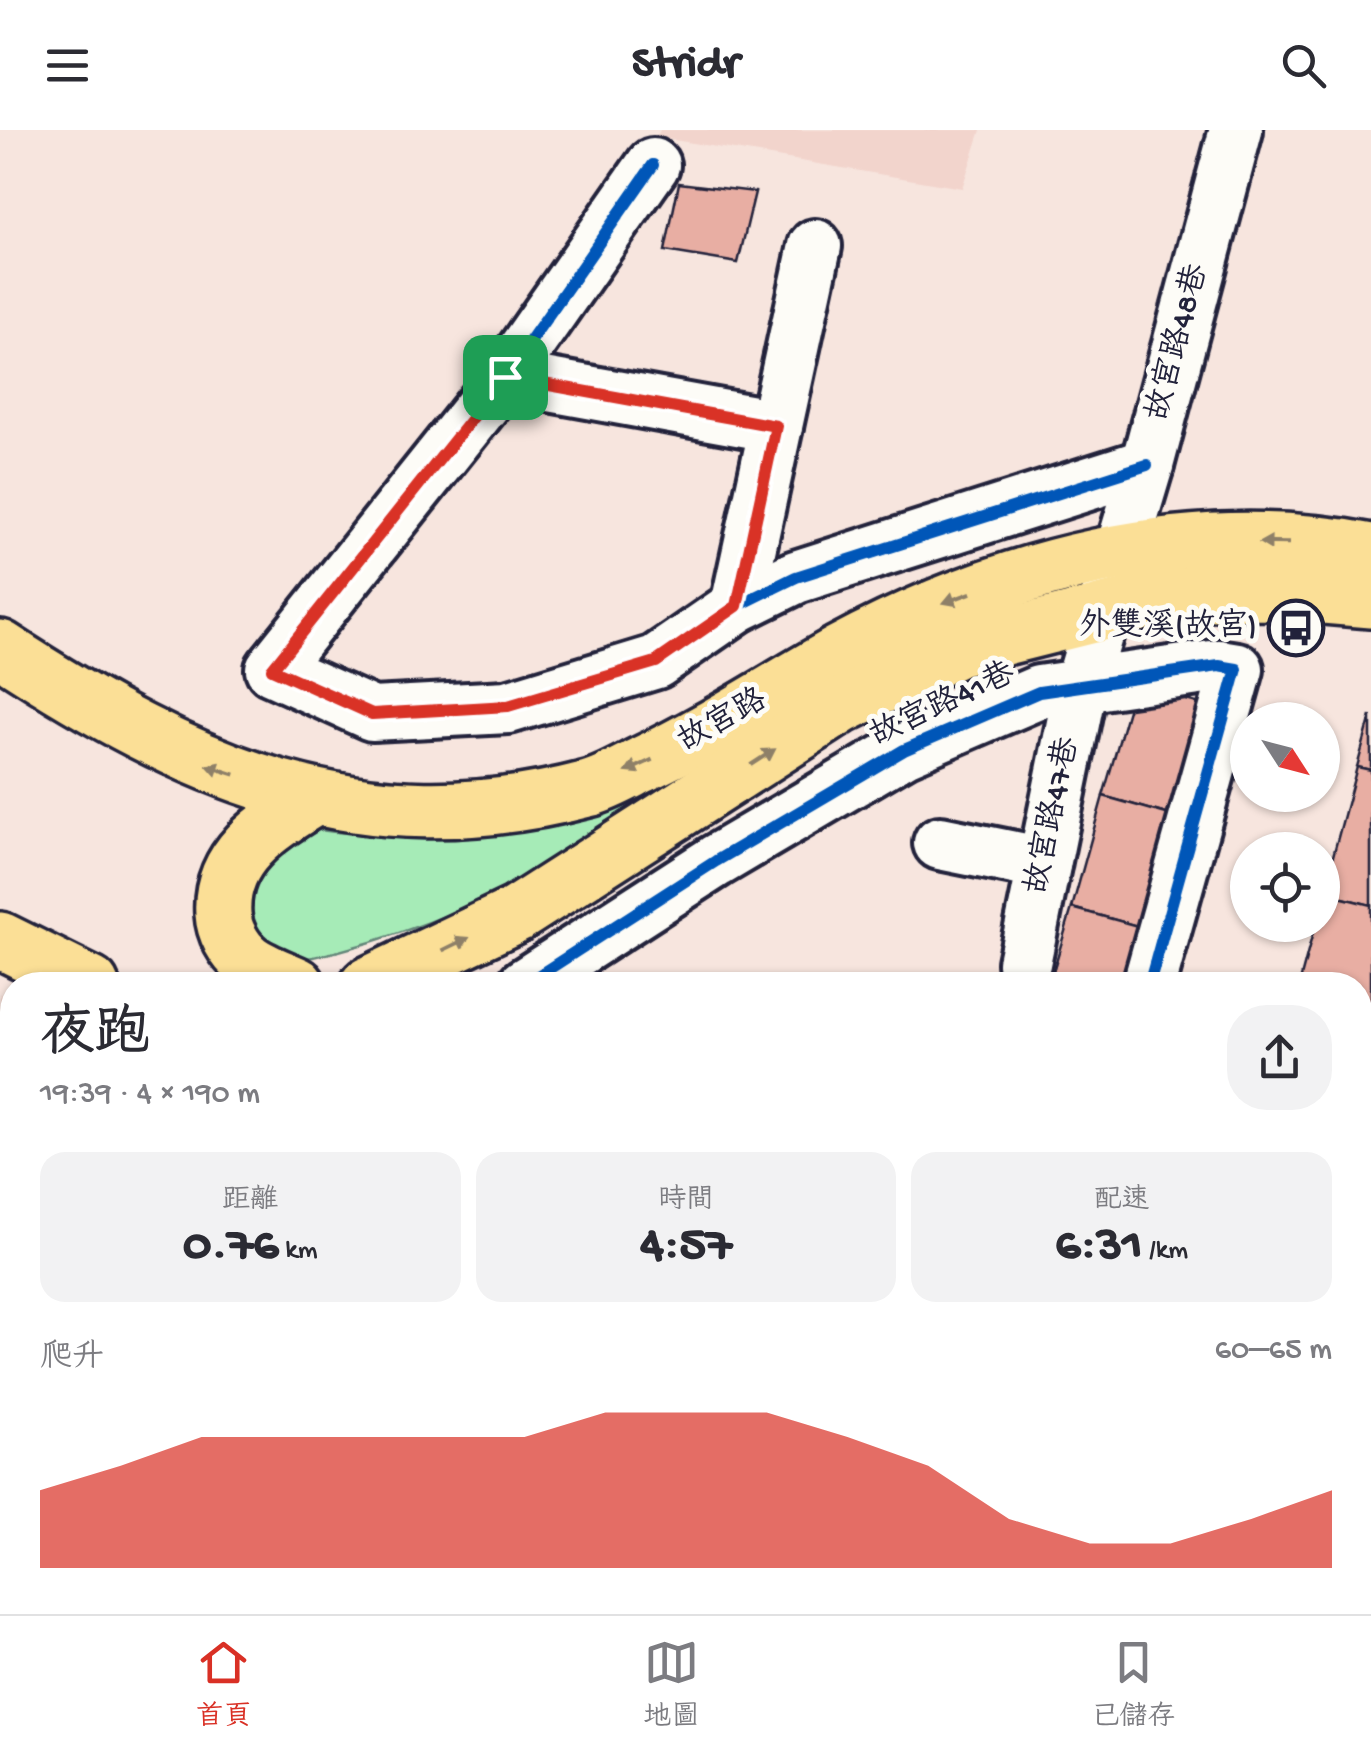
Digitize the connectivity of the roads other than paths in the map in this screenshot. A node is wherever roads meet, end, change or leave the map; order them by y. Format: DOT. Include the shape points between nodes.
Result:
graph roads {
  1 [pos="1236,130"];
  2 [pos="652,164"];
  3 [pos="815,246"];
  4 [pos="505,377"];
  5 [pos="776,426"];
  6 [pos="1147,464"];
  7 [pos="1371,552"];
  8 [pos="1121,554"];
  9 [pos="1371,600"];
  10 [pos="737,606"];
  11 [pos="1101,612"];
  12 [pos="0,648"];
  13 [pos="1080,688"];
  14 [pos="312,799"];
  15 [pos="940,843"];
  16 [pos="1044,864"];
  17 [pos="11,947"];
  18 [pos="1024,963"];
  19 [pos="64,972"];
  20 [pos="270,972"];
  21 [pos="400,972"];
  22 [pos="544,972"];
  23 [pos="1153,972"];
  1 -- 6 [label="street, 故宮路48巷"];
  2 -- 4 [label="street"];
  3 -- 5 [label="street"];
  4 -- 5 [label="street"];
  4 -- 10 [label="street" via="272,669 372,714 508,706 656,662"];
  5 -- 10 [label="street"];
  6 -- 8 [label="street, 故宮路48巷"];
  6 -- 10 [label="street" via="796,577"];
  7 -- 8 [label="main road, 故宮路, one-way" via="1286,542 1196,542"];
  8 -- 11 [label="street, 故宮路48巷"];
  8 -- 14 [label="main road, 故宮路, one-way" via="1062,563 947,601 840,653 692,742 592,788 488,809 390,811"];
  9 -- 11 [label="main road, 故宮路" via="1202,592"];
  11 -- 13 [label="street, 故宮路47巷"];
  21 -- 11 [label="main road, 故宮路, one-way" via="517,914 842,706 957,649"];
  14 -- 12 [label="main road, 故宮路, one-way" via="206,765 76,698"];
  13 -- 16 [label="street, 故宮路47巷"];
  13 -- 22 [label="street, 故宮路41巷" via="1039,692 904,750"];
  13 -- 23 [label="street, 故宮路41巷" via="1220,666 1237,669"];
  14 -- 20 [label="main road" via="240,853 221,887 224,930 247,961"];
  15 -- 16 [label="street"];
  16 -- 18 [label="street, 故宮路47巷"];
  17 -- 19 [label="main road"];
}
